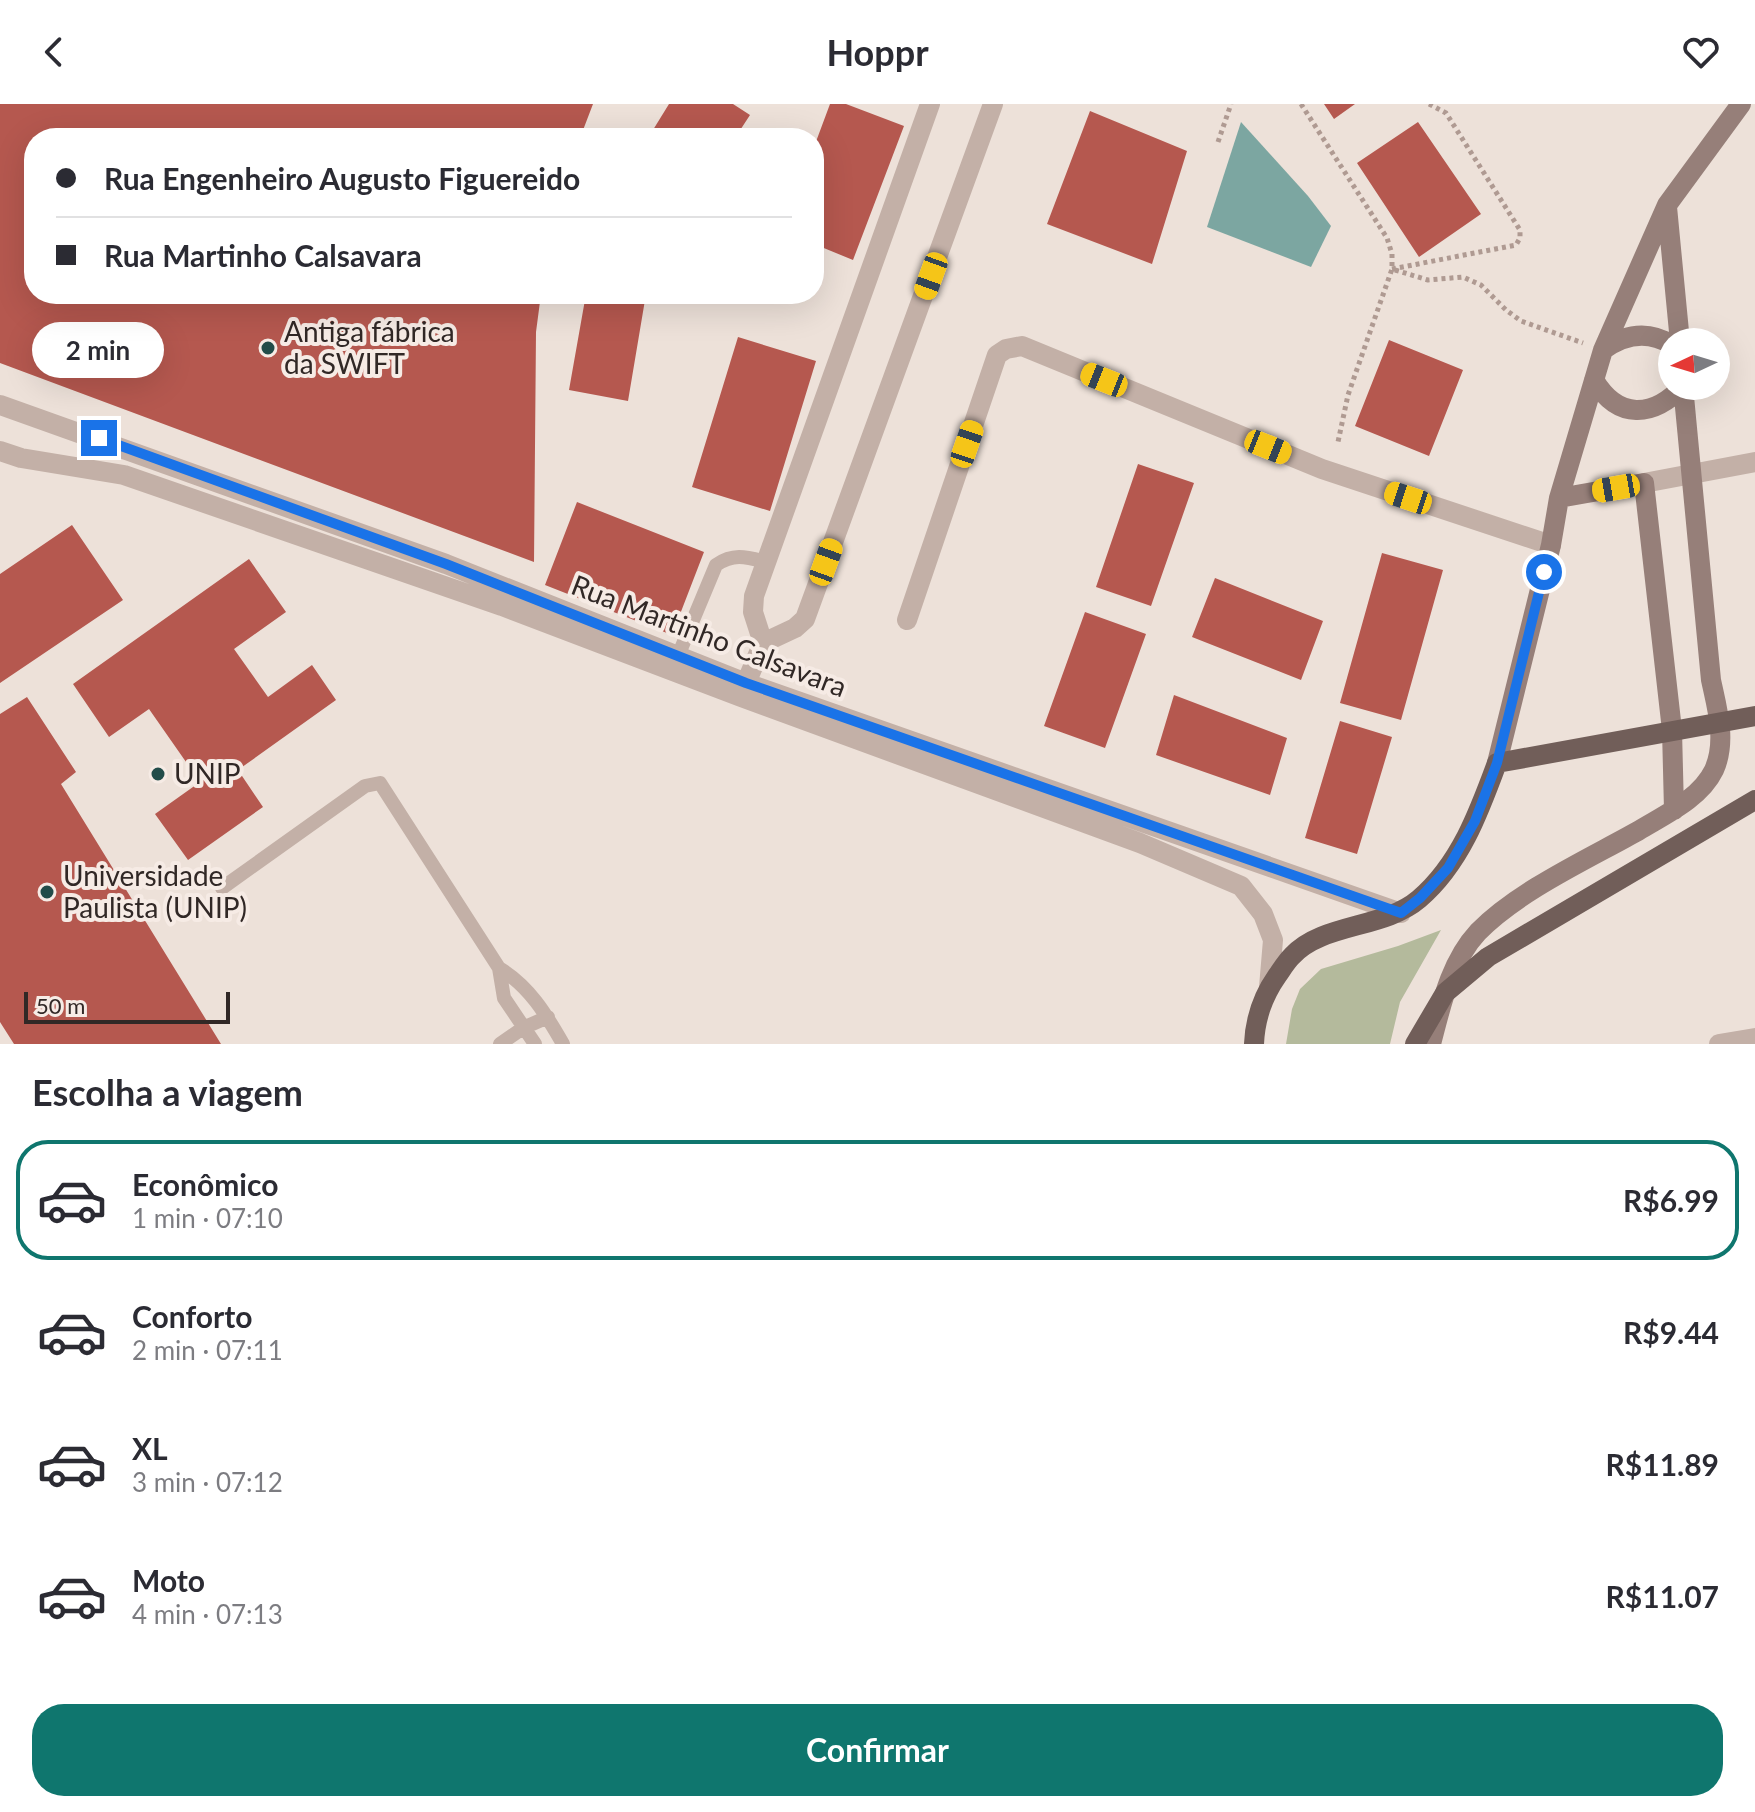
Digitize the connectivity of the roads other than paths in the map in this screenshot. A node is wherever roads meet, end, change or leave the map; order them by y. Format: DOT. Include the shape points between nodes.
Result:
graph roads {
  1 [pos="930,104"];
  2 [pos="993,104"];
  3 [pos="1741,104"];
  4 [pos="1667,205"];
  5 [pos="1679,328"];
  6 [pos="1658,340"];
  7 [pos="1603,350"];
  8 [pos="1594,380"];
  9 [pos="1667,400"];
  10 [pos="1684,400"];
  11 [pos="0,405"];
  12 [pos="0,451"];
  13 [pos="1755,462"];
  14 [pos="1691,473"];
  15 [pos="1644,483"];
  16 [pos="1559,498"];
  17 [pos="1551,545"];
  18 [pos="766,562"];
  19 [pos="907,620"];
  20 [pos="763,643"];
  21 [pos="678,656"];
  22 [pos="743,690"];
  23 [pos="1755,716"];
  24 [pos="1720,722"];
  25 [pos="1672,730"];
  26 [pos="1497,763"];
  27 [pos="1755,800"];
  28 [pos="1674,810"];
  29 [pos="222,888"];
  30 [pos="1401,913"];
  31 [pos="508,982"];
  32 [pos="1269,987"];
  33 [pos="1445,993"];
  34 [pos="548,1017"];
  35 [pos="523,1028"];
  36 [pos="1755,1038"];
  37 [pos="500,1044"];
  38 [pos="535,1044"];
  39 [pos="563,1044"];
  40 [pos="1254,1044"];
  41 [pos="1415,1044"];
  42 [pos="1431,1044"];
  43 [pos="1719,1044"];
  1 -- 18 [label="street"];
  2 -- 20 [label="street" via="805,619"];
  3 -- 4 [label="main road"];
  4 -- 5 [label="main road"];
  4 -- 7 [label="main road"];
  6 -- 7 [label="main road" via="1630,336"];
  7 -- 8 [label="main road"];
  8 -- 9 [label="main road" via="1615,404 1644,411"];
  8 -- 16 [label="main road"];
  10 -- 14 [label="main road"];
  11 -- 21 [label="street, Rua Martinho Calsavara" via="446,564"];
  12 -- 22 [label="street, Rua Martinho Calsavara" via="124,475"];
  13 -- 14 [label="street"];
  14 -- 15 [label="street"];
  14 -- 24 [label="main road" via="1711,680"];
  15 -- 16 [label="main road"];
  15 -- 25 [label="main road"];
  16 -- 17 [label="main road"];
  17 -- 19 [label="street" via="1322,469 1022,346 1012,347 997,355"];
  17 -- 26 [label="main road"];
  18 -- 20 [label="street" via="753,604"];
  18 -- 21 [label="lane" via="741,556 716,565"];
  20 -- 22 [label="street"];
  21 -- 22 [label="street, Rua Martinho Calsavara"];
  22 -- 30 [label="street, Rua Martinho Calsavara"];
  22 -- 32 [label="street, Rua Martinho Calsavara" via="1241,886 1263,914 1273,940"];
  23 -- 24 [label="main road"];
  24 -- 25 [label="main road"];
  24 -- 28 [label="main road" via="1713,771"];
  25 -- 26 [label="main road"];
  25 -- 28 [label="main road"];
  26 -- 30 [label="main road" via="1475,821 1448,868"];
  27 -- 33 [label="main road" via="1488,957"];
  28 -- 33 [label="main road" via="1498,914 1464,950"];
  29 -- 31 [label="lane" via="365,786 380,783"];
  30 -- 32 [label="main road" via="1322,938 1293,954"];
  31 -- 34 [label="lane"];
  31 -- 35 [label="lane" via="504,998"];
  32 -- 40 [label="main road" via="1255,1024"];
  33 -- 41 [label="main road"];
  33 -- 42 [label="main road"];
  34 -- 35 [label="lane"];
  34 -- 39 [label="lane"];
  35 -- 37 [label="lane"];
  35 -- 38 [label="lane"];
  36 -- 43 [label="street"];
}
